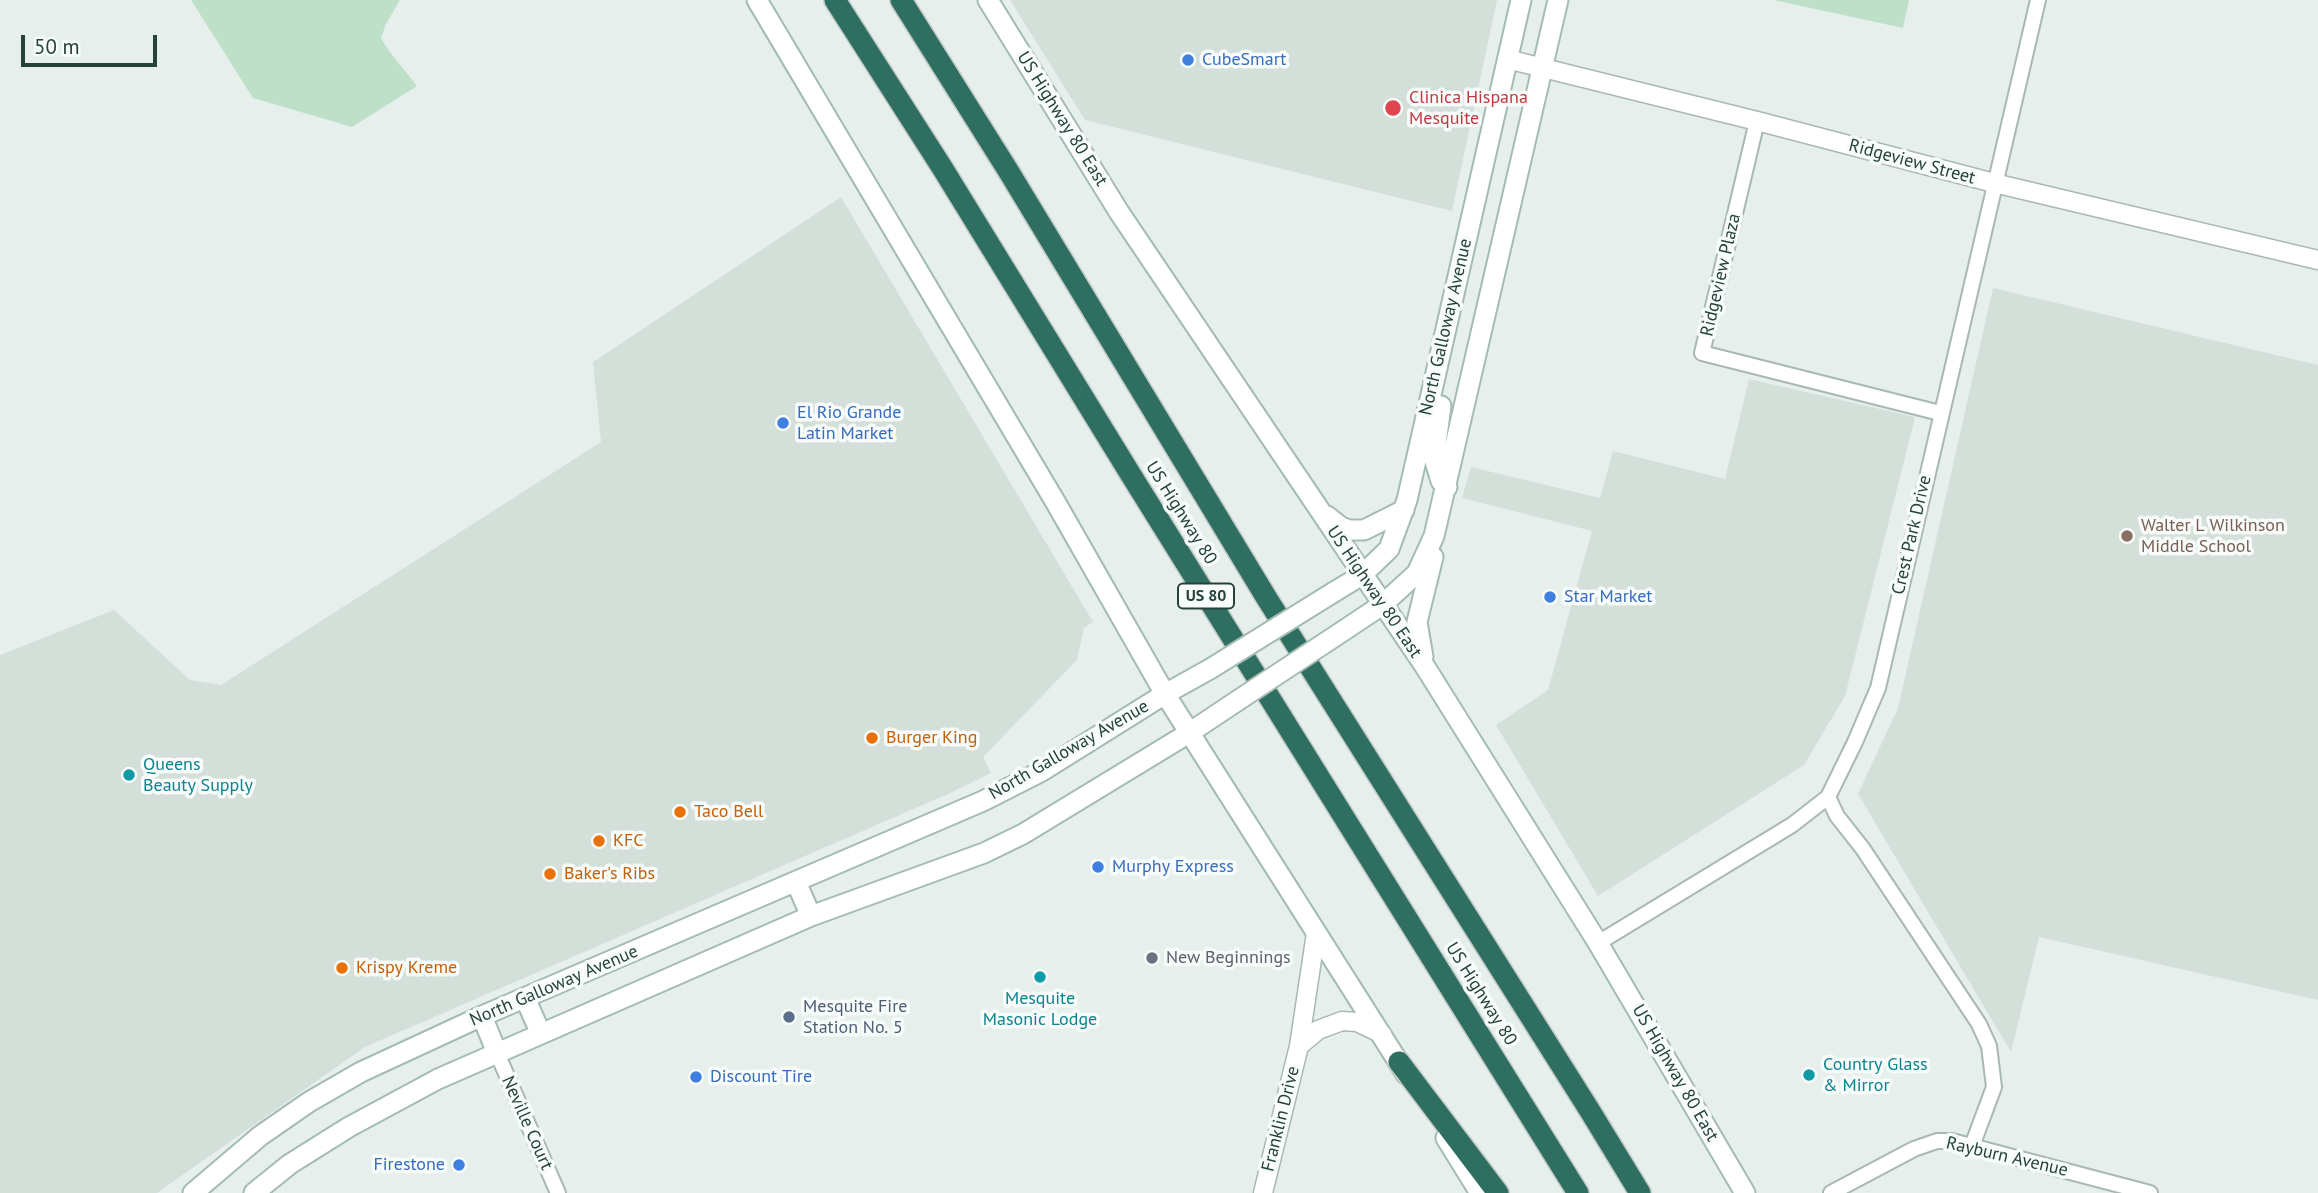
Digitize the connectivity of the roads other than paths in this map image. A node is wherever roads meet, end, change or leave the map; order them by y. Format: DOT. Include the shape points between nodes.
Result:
graph roads {
  1 [pos="757,0"];
  2 [pos="835,0"];
  3 [pos="901,0"];
  4 [pos="989,0"];
  5 [pos="1521,0"];
  6 [pos="1558,0"];
  7 [pos="2038,0"];
  8 [pos="1507,59"];
  9 [pos="1542,67"];
  10 [pos="1757,121"];
  11 [pos="1994,183"];
  12 [pos="2318,260"];
  13 [pos="1446,326"];
  14 [pos="1940,413"];
  15 [pos="1447,487"];
  16 [pos="1315,506"];
  17 [pos="1404,510"];
  18 [pos="1440,514"];
  19 [pos="1362,575"];
  20 [pos="1382,605"];
  21 [pos="1424,665"];
  22 [pos="1165,694"];
  23 [pos="1189,733"];
  24 [pos="1828,797"];
  25 [pos="796,882"];
  26 [pos="811,916"];
  27 [pos="1316,933"];
  28 [pos="1598,943"];
  29 [pos="525,998"];
  30 [pos="482,1016"];
  31 [pos="541,1034"];
  32 [pos="1382,1034"];
  33 [pos="1299,1046"];
  34 [pos="496,1053"];
  35 [pos="1399,1062"];
  36 [pos="1972,1146"];
  37 [pos="193,1193"];
  38 [pos="254,1193"];
  39 [pos="558,1193"];
  40 [pos="1263,1193"];
  41 [pos="1480,1193"];
  42 [pos="1498,1193"];
  43 [pos="1578,1193"];
  44 [pos="1640,1193"];
  45 [pos="1745,1193"];
  46 [pos="1831,1193"];
  47 [pos="2150,1193"];
  1 -- 22 [label="main road"];
  2 -- 43 [label="highway, US Highway 80 / US 80"];
  3 -- 44 [label="highway, US Highway 80 / US 80" via="1272,608"];
  4 -- 16 [label="main road, US Highway 80 East" via="1119,212"];
  5 -- 8 [label="main road, North Galloway Avenue"];
  6 -- 9 [label="main road, North Galloway Avenue"];
  7 -- 11 [label="street, Crest Park Drive"];
  8 -- 9 [label="street, Ridgeview Street"];
  8 -- 13 [label="main road, North Galloway Avenue"];
  9 -- 10 [label="street, Ridgeview Street"];
  9 -- 15 [label="main road, North Galloway Avenue"];
  10 -- 11 [label="street, Ridgeview Street"];
  10 -- 14 [label="street, Ridgeview Plaza" via="1702,353"];
  11 -- 12 [label="street, Ridgeview Street"];
  11 -- 14 [label="street, Crest Park Drive"];
  13 -- 15 [label="main road" via="1453,352 1434,458"];
  13 -- 17 [label="main road, North Galloway Avenue"];
  14 -- 24 [label="street, Crest Park Drive" via="1878,688"];
  15 -- 18 [label="main road, North Galloway Avenue"];
  16 -- 17 [label="main road" via="1349,530 1364,530"];
  16 -- 19 [label="main road, US Highway 80 East"];
  17 -- 19 [label="main road, North Galloway Avenue" via="1389,549"];
  18 -- 20 [label="main road, North Galloway Avenue" via="1418,573"];
  18 -- 21 [label="main road" via="1417,622"];
  19 -- 20 [label="main road, US Highway 80 East"];
  19 -- 22 [label="main road, North Galloway Avenue, bridge"];
  20 -- 21 [label="main road, US Highway 80 East"];
  20 -- 23 [label="main road, North Galloway Avenue, bridge"];
  21 -- 28 [label="main road, US Highway 80 East"];
  22 -- 23 [label="main road"];
  22 -- 25 [label="main road, North Galloway Avenue" via="1009,789"];
  23 -- 26 [label="main road, North Galloway Avenue" via="984,853"];
  23 -- 27 [label="main road"];
  24 -- 28 [label="street, Crest Park Drive" via="1792,825"];
  24 -- 36 [label="street" via="1979,1024 1989,1046 1994,1087"];
  25 -- 26 [label="main road"];
  25 -- 29 [label="main road, North Galloway Avenue"];
  26 -- 31 [label="main road, North Galloway Avenue"];
  27 -- 32 [label="main road"];
  27 -- 33 [label="street, Franklin Drive"];
  28 -- 45 [label="main road, US Highway 80 East"];
  29 -- 30 [label="main road, North Galloway Avenue"];
  29 -- 31 [label="main road"];
  30 -- 34 [label="main road"];
  30 -- 37 [label="main road, North Galloway Avenue" via="361,1072 309,1102"];
  31 -- 34 [label="main road, North Galloway Avenue"];
  32 -- 33 [label="street, Franklin Drive" via="1357,1022 1342,1021 1318,1030"];
  32 -- 35 [label="main road"];
  33 -- 40 [label="street, Franklin Drive"];
  34 -- 38 [label="main road, North Galloway Avenue" via="349,1127"];
  34 -- 39 [label="street, Neville Court"];
  35 -- 41 [label="main road"];
  35 -- 42 [label="highway"];
  36 -- 46 [label="street, Rayburn Avenue" via="1937,1141"];
  36 -- 47 [label="street, Rayburn Avenue"];
}
